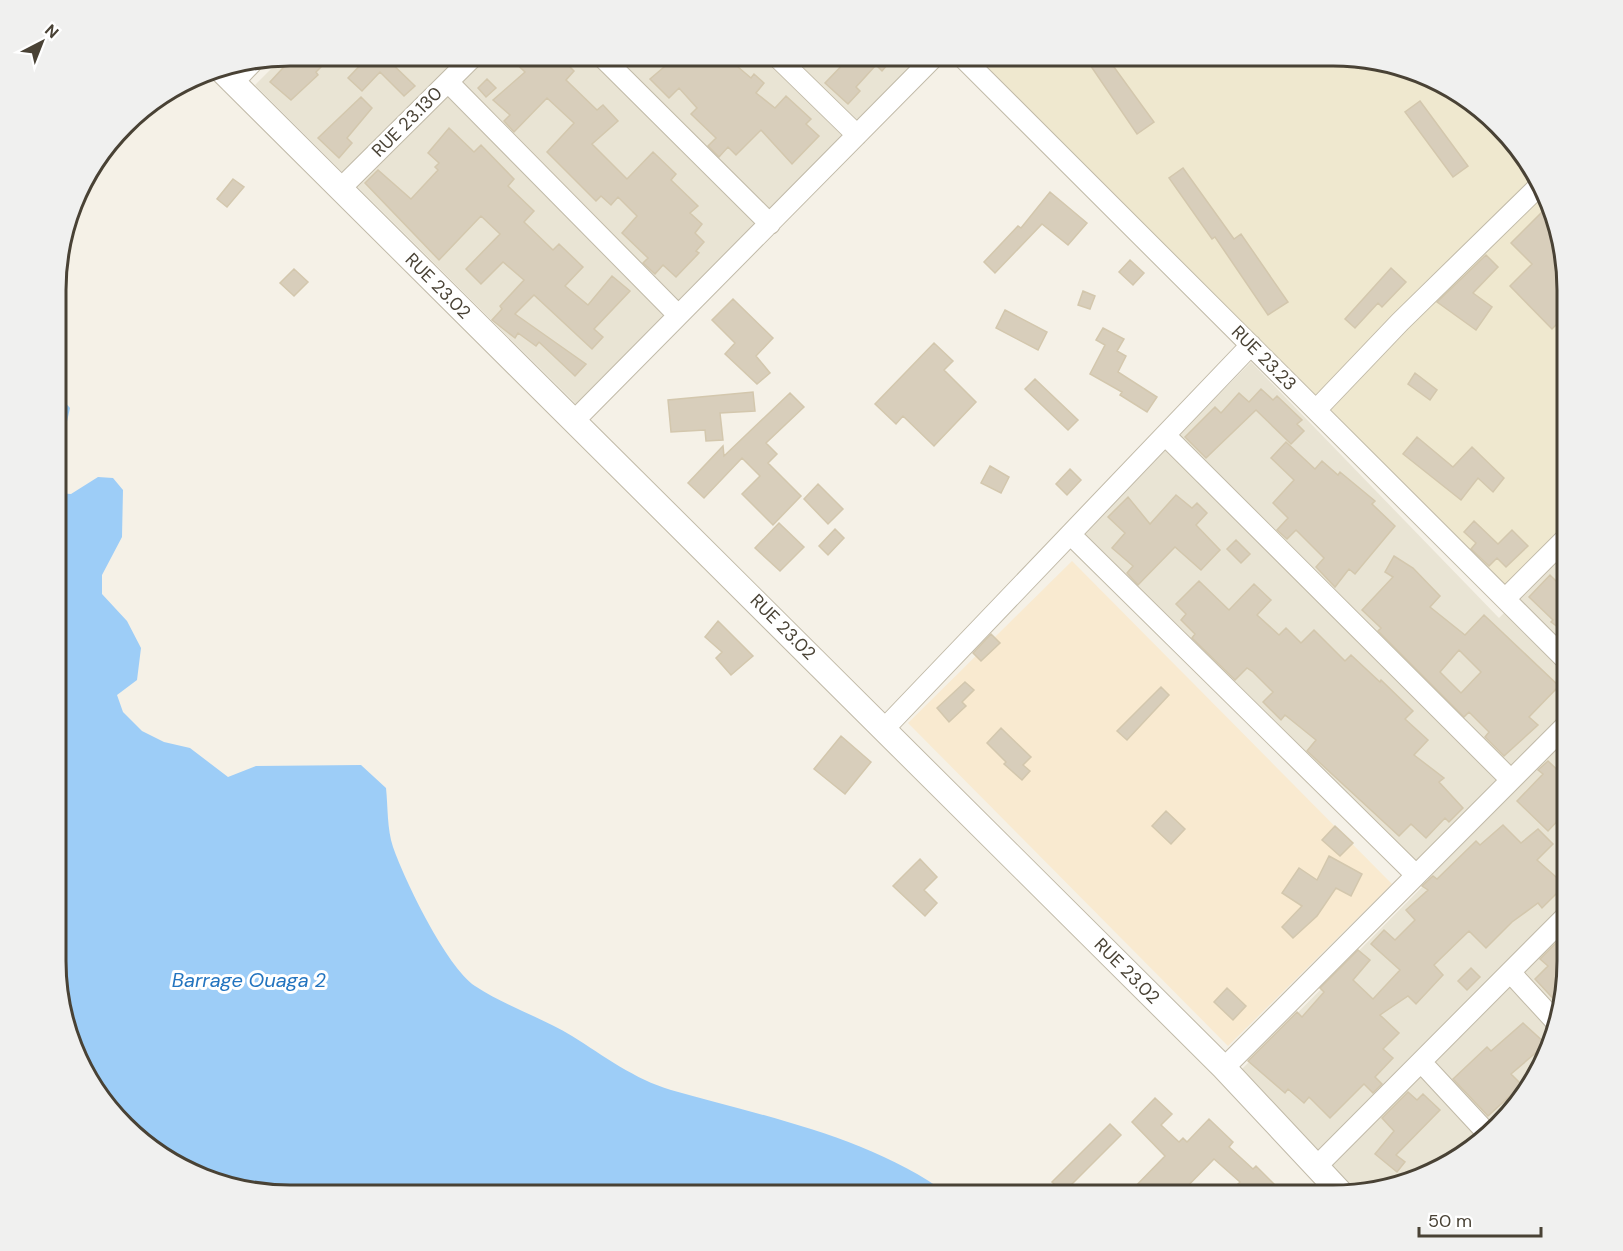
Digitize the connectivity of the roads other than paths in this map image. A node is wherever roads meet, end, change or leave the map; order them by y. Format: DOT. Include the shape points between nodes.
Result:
graph roads {
  1 [pos="464,66"];
  2 [pos="611,66"];
  3 [pos="786,66"];
  4 [pos="925,66"];
  5 [pos="971,66"];
  6 [pos="227,76"];
  7 [pos="448,82"];
  8 [pos="857,135"];
  9 [pos="340,189"];
  10 [pos="1534,192"];
  11 [pos="770,224"];
  12 [pos="677,314"];
  13 [pos="1251,345"];
  14 [pos="1316,410"];
  15 [pos="574,421"];
  16 [pos="1165,435"];
  17 [pos="1071,535"];
  18 [pos="1557,547"];
  19 [pos="1505,599"];
  20 [pos="1557,651"];
  21 [pos="885,728"];
  22 [pos="1557,734"];
  23 [pos="1511,780"];
  24 [pos="1416,875"];
  25 [pos="1557,925"];
  26 [pos="1510,972"];
  27 [pos="1550,1015"];
  28 [pos="1422,1063"];
  29 [pos="1224,1068"];
  30 [pos="1482,1128"];
  31 [pos="1317,1166"];
  32 [pos="1334,1185"];
  1 -- 7 [label="street, RUE 23.130"];
  2 -- 11 [label="street"];
  3 -- 8 [label="street"];
  4 -- 8 [label="street"];
  5 -- 13 [label="street, RUE 23.23"];
  6 -- 9 [label="street, RUE 23.02"];
  7 -- 9 [label="street, RUE 23.130"];
  7 -- 12 [label="street"];
  8 -- 11 [label="street"];
  9 -- 15 [label="street, RUE 23.02"];
  10 -- 14 [label="street"];
  11 -- 12 [label="street"];
  12 -- 15 [label="street"];
  13 -- 14 [label="street, RUE 23.23"];
  13 -- 16 [label="street"];
  14 -- 19 [label="street, RUE 23.23"];
  15 -- 21 [label="street, RUE 23.02"];
  16 -- 17 [label="street"];
  16 -- 23 [label="street"];
  17 -- 21 [label="street"];
  17 -- 24 [label="street"];
  18 -- 19 [label="street"];
  19 -- 20 [label="street, RUE 23.23"];
  21 -- 29 [label="street, RUE 23.02"];
  22 -- 23 [label="street"];
  23 -- 24 [label="street"];
  24 -- 29 [label="street"];
  25 -- 26 [label="street"];
  26 -- 27 [label="street"];
  26 -- 28 [label="street"];
  28 -- 30 [label="street"];
  28 -- 31 [label="street"];
  29 -- 31 [label="street, RUE 23.02"];
  31 -- 32 [label="street, RUE 23.02"];
}
